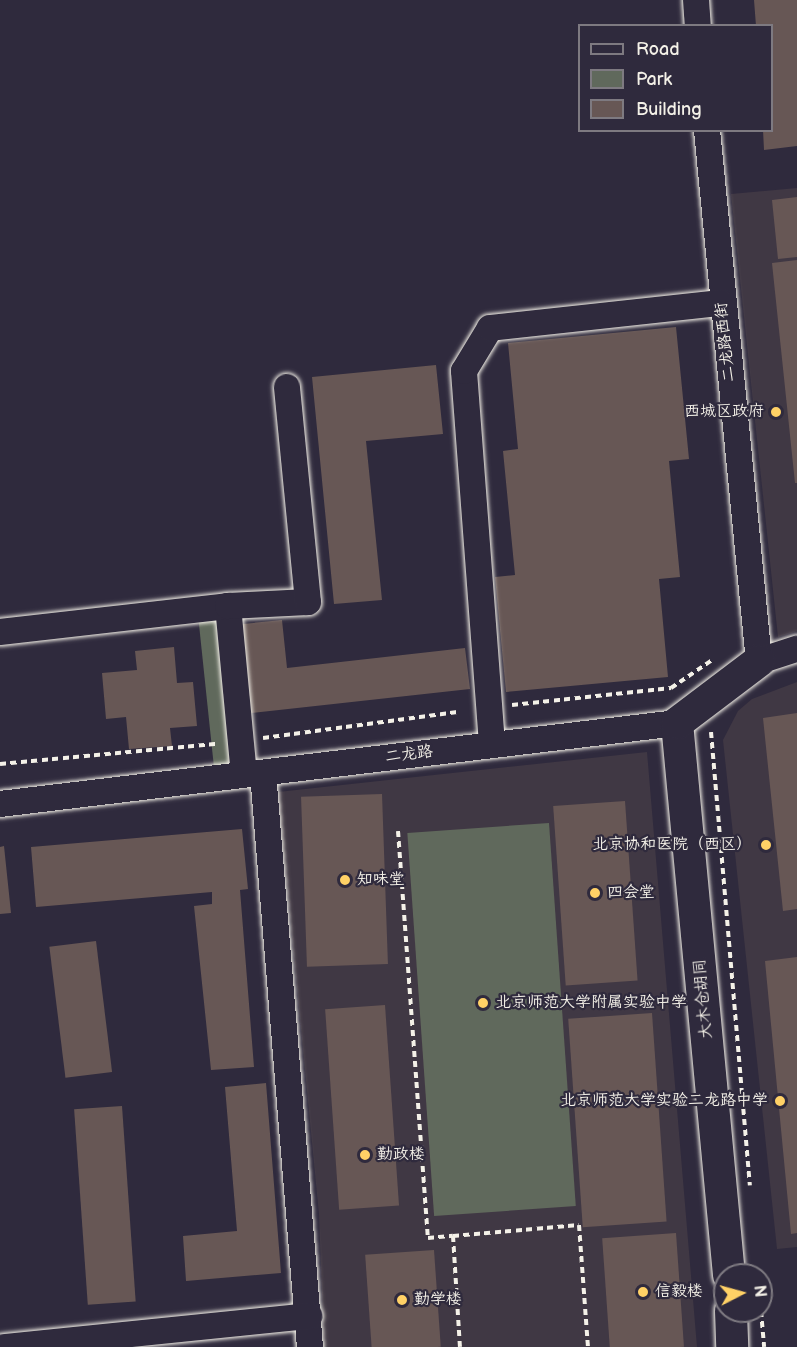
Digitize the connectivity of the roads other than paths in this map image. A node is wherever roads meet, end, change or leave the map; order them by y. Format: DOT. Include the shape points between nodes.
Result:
graph roads {
  1 [pos="696,0"];
  2 [pos="698,24"];
  3 [pos="707,132"];
  4 [pos="722,303"];
  5 [pos="287,387"];
  6 [pos="228,606"];
  7 [pos="0,632"];
  8 [pos="797,649"];
  9 [pos="759,661"];
  10 [pos="677,723"];
  11 [pos="492,744"];
  12 [pos="254,773"];
  13 [pos="0,804"];
  14 [pos="728,1263"];
  15 [pos="309,1316"];
  16 [pos="731,1323"];
  17 [pos="4,1347"];
  18 [pos="310,1347"];
  19 [pos="732,1347"];
  1 -- 2 [label="street"];
  3 -- 4 [label="street, 二龙路西街"];
  4 -- 9 [label="street, 二龙路西街"];
  4 -- 11 [label="street" via="490,328 464,371"];
  5 -- 6 [label="street" via="308,602"];
  6 -- 7 [label="street"];
  6 -- 12 [label="street" via="241,741"];
  8 -- 9 [label="street"];
  9 -- 10 [label="street"];
  10 -- 11 [label="street, 二龙路"];
  10 -- 14 [label="street, 大木仓胡同"];
  11 -- 12 [label="street, 二龙路"];
  12 -- 13 [label="street, 二龙路"];
  12 -- 15 [label="street"];
  15 -- 17 [label="street"];
  15 -- 18 [label="street"];
  16 -- 19 [label="street"];
}
